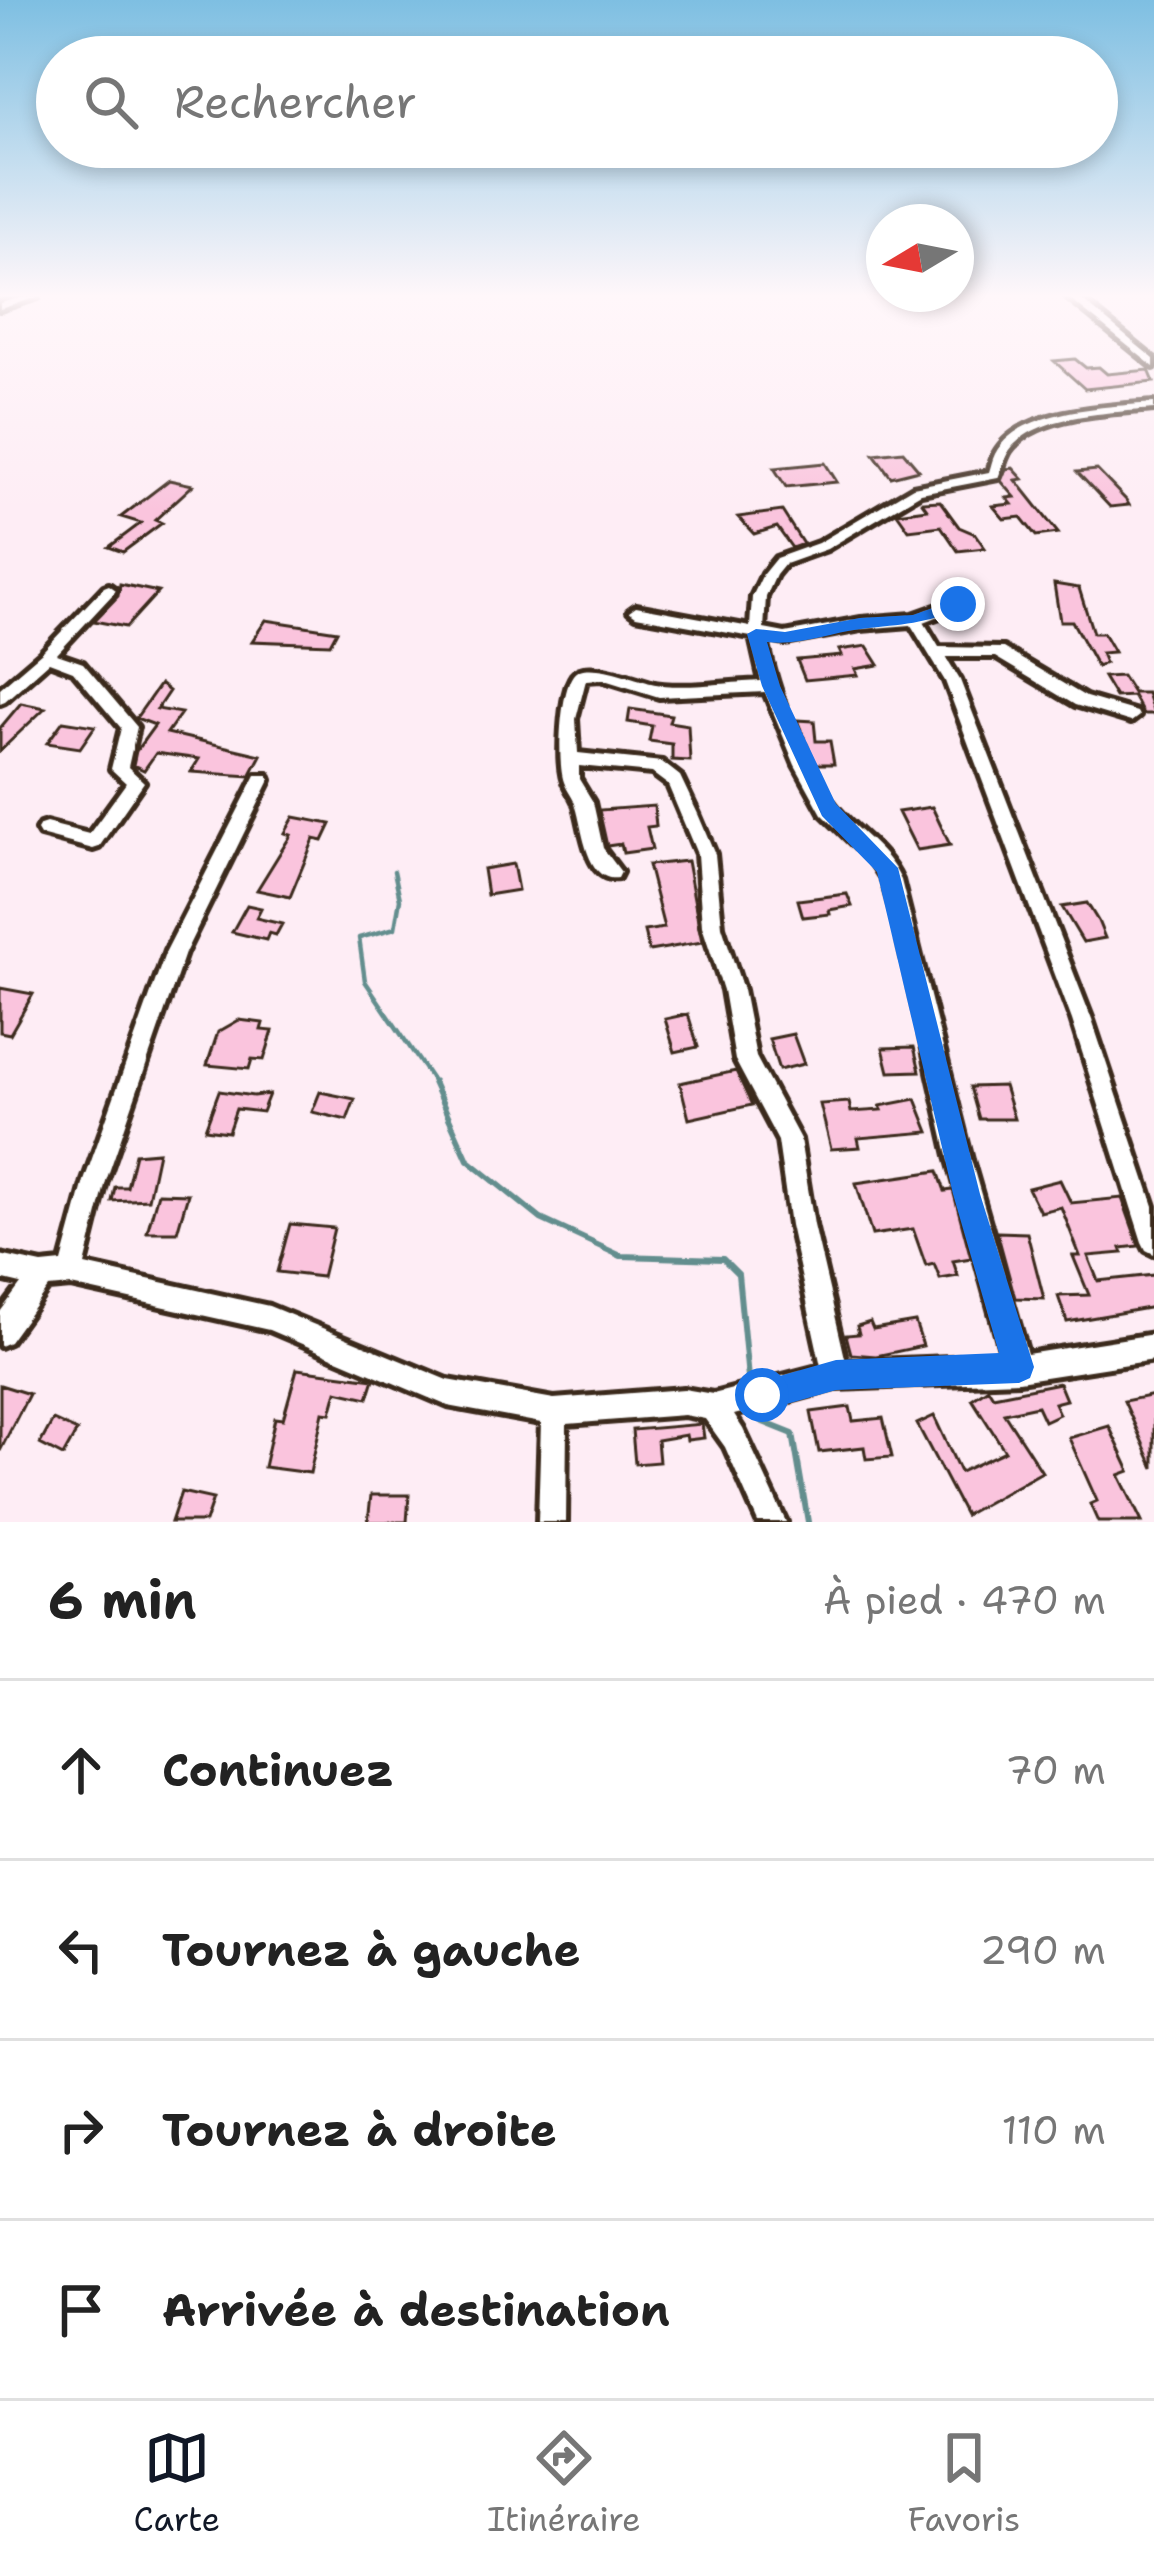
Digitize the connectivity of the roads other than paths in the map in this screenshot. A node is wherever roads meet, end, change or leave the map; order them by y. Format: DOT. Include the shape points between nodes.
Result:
graph roads {
  1 [pos="1154,406"];
  2 [pos="109,590"];
  3 [pos="958,604"];
  4 [pos="636,611"];
  5 [pos="915,620"];
  6 [pos="756,634"];
  7 [pos="934,652"];
  8 [pos="47,656"];
  9 [pos="771,686"];
  10 [pos="0,697"];
  11 [pos="1132,716"];
  12 [pos="569,759"];
  13 [pos="262,780"];
  14 [pos="46,830"];
  15 [pos="612,872"];
  16 [pos="1154,1242"];
  17 [pos="0,1267"];
  18 [pos="71,1274"];
  19 [pos="42,1276"];
  20 [pos="0,1333"];
  21 [pos="1154,1347"];
  22 [pos="1019,1367"];
  23 [pos="836,1375"];
  24 [pos="713,1407"];
  25 [pos="554,1412"];
  26 [pos="552,1522"];
  27 [pos="772,1522"];
  1 -- 6 [label="street" via="1058,417 1003,448 994,475 917,490 816,549 792,551 757,599"];
  2 -- 8 [label="street"];
  3 -- 5 [label="street"];
  4 -- 6 [label="street"];
  5 -- 6 [label="street" via="785,638"];
  5 -- 7 [label="street"];
  6 -- 9 [label="street"];
  7 -- 11 [label="street" via="998,652 1081,701"];
  7 -- 16 [label="street" via="952,680 1082,1020"];
  8 -- 10 [label="street"];
  8 -- 14 [label="street" via="78,667 129,727 119,769 136,782 93,842"];
  9 -- 12 [label="street" via="659,691 580,675 568,719"];
  9 -- 22 [label="street" via="829,810 887,868 966,1194"];
  12 -- 15 [label="street" via="596,851"];
  12 -- 23 [label="street" via="656,767 674,781 689,814 706,854 712,926 746,1060 789,1139"];
  13 -- 18 [label="street" via="176,951"];
  17 -- 19 [label="street"];
  18 -- 19 [label="street"];
  18 -- 25 [label="street" via="269,1318 448,1393"];
  19 -- 20 [label="street"];
  21 -- 22 [label="street"];
  22 -- 23 [label="street"];
  23 -- 24 [label="street"];
  24 -- 25 [label="street"];
  24 -- 27 [label="street"];
  25 -- 26 [label="street"];
}
